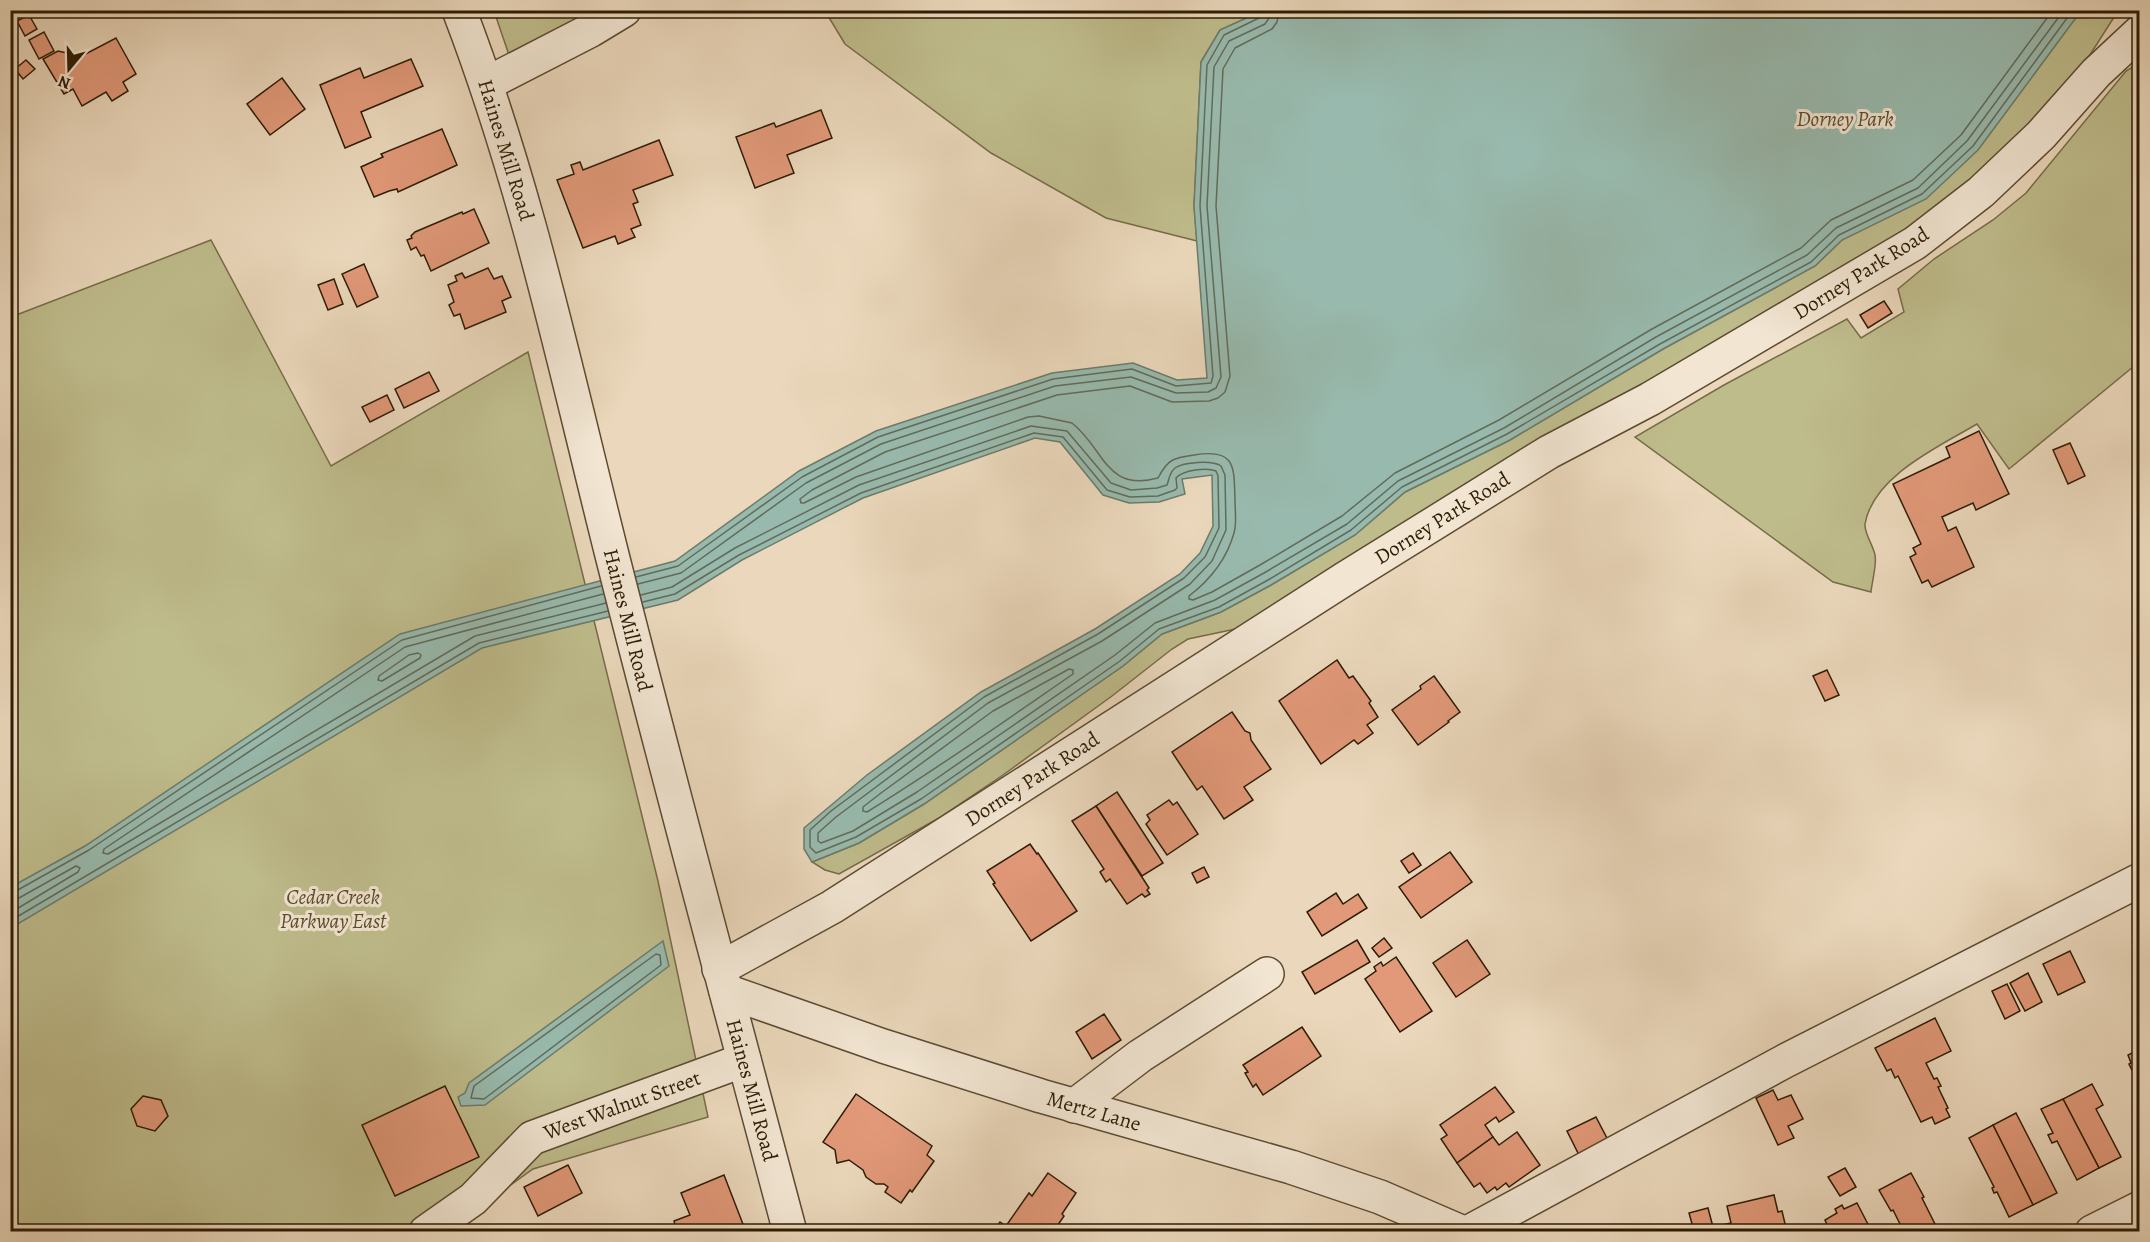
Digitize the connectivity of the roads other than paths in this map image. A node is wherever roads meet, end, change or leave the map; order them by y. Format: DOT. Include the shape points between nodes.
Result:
graph roads {
  1 [pos="459,10"];
  2 [pos="624,10"];
  3 [pos="2139,34"];
  4 [pos="486,84"];
  5 [pos="2139,880"];
  6 [pos="1267,974"];
  7 [pos="723,980"];
  8 [pos="744,1060"];
  9 [pos="1074,1106"];
  10 [pos="2139,1208"];
  11 [pos="426,1232"];
  12 [pos="790,1232"];
  13 [pos="1461,1232"];
  14 [pos="1469,1232"];
  15 [pos="2092,1232"];
  1 -- 4 [label="street, Haines Mill Road"];
  2 -- 4 [label="street"];
  3 -- 7 [label="street, Dorney Park Road" via="1981,192 1915,243 1650,399 1549,452 1346,578"];
  4 -- 7 [label="street, Haines Mill Road" via="524,206 572,387 677,814"];
  5 -- 14 [label="street" via="1785,1061"];
  6 -- 9 [label="street" via="1140,1056"];
  7 -- 8 [label="street, Haines Mill Road"];
  7 -- 9 [label="street, Mertz Lane" via="883,1046"];
  8 -- 11 [label="street, West Walnut Street" via="532,1138 473,1199"];
  8 -- 12 [label="street, Haines Mill Road"];
  9 -- 13 [label="street, Mertz Lane" via="1291,1167 1380,1197"];
  10 -- 15 [label="street"];
}
